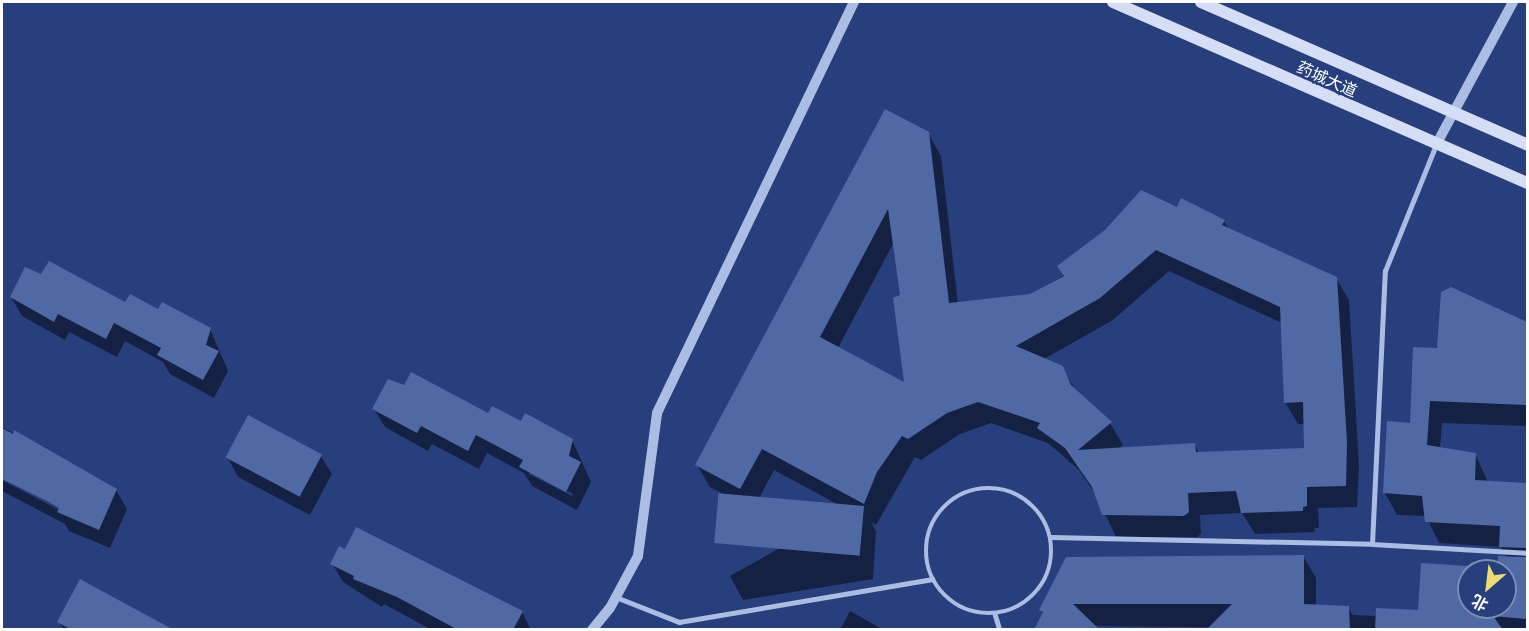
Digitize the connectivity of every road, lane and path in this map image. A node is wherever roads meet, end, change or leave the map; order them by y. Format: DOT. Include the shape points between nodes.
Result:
graph roads {
  1 [pos="854,2"];
  2 [pos="1113,2"];
  3 [pos="1201,2"];
  4 [pos="1513,2"];
  5 [pos="1453,112"];
  6 [pos="1436,145"];
  7 [pos="1527,145"];
  8 [pos="1527,183"];
  9 [pos="1050,537"];
  10 [pos="1372,544"];
  11 [pos="1527,553"];
  12 [pos="932,579"];
  13 [pos="616,596"];
  14 [pos="995,614"];
  15 [pos="592,630"];
  16 [pos="999,630"];
  1 -- 13 [label="street" via="657,412 638,556"];
  2 -- 6 [label="main road, 药城大道"];
  3 -- 5 [label="main road, 药城大道"];
  4 -- 5 [label="street"];
  5 -- 6 [label="street"];
  5 -- 7 [label="main road, 药城大道"];
  6 -- 8 [label="main road, 药城大道"];
  6 -- 10 [label="lane" via="1385,271"];
  9 -- 10 [label="lane"];
  9 -- 12 [label="lane" via="1037,510 1012,492 997,488 967,491 942,508 930,527 926,550"];
  9 -- 14 [label="lane" via="1050,567 1035,593 1010,610"];
  10 -- 11 [label="lane"];
  12 -- 13 [label="lane" via="679,622"];
  12 -- 14 [label="lane" via="952,602"];
  13 -- 15 [label="street"];
  14 -- 16 [label="lane"];
}
